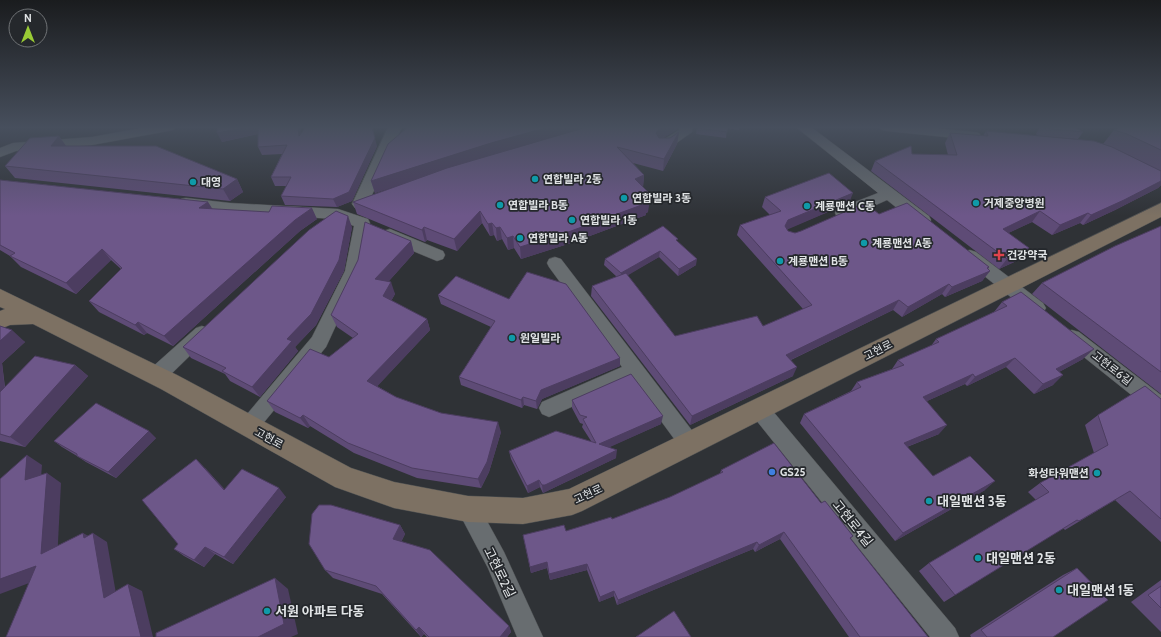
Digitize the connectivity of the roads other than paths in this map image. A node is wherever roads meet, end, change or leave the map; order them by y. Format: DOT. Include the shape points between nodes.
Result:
graph roads {
  1 [pos="381,157"];
  2 [pos="841,157"];
  3 [pos="888,194"];
  4 [pos="378,198"];
  5 [pos="175,202"];
  6 [pos="360,204"];
  7 [pos="1161,209"];
  8 [pos="338,214"];
  9 [pos="826,221"];
  10 [pos="362,223"];
  11 [pos="320,227"];
  12 [pos="932,227"];
  13 [pos="957,246"];
  14 [pos="437,255"];
  15 [pos="555,263"];
  16 [pos="1007,285"];
  17 [pos="0,297"];
  18 [pos="34,315"];
  19 [pos="0,320"];
  20 [pos="214,322"];
  21 [pos="635,370"];
  22 [pos="156,376"];
  23 [pos="1161,407"];
  24 [pos="550,408"];
  25 [pos="759,409"];
  26 [pos="248,426"];
  27 [pos="690,444"];
  28 [pos="468,509"];
  29 [pos="530,637"];
  30 [pos="946,637"];
  1 -- 6 [label="street"];
  2 -- 3 [label="street"];
  3 -- 9 [label="street"];
  3 -- 12 [label="street"];
  4 -- 6 [label="street"];
  5 -- 8 [label="street"];
  6 -- 8 [label="street"];
  7 -- 16 [label="street, 고현로"];
  8 -- 10 [label="street"];
  8 -- 11 [label="street"];
  10 -- 14 [label="street"];
  10 -- 26 [label="street" via="353,271 320,342"];
  13 -- 16 [label="street, 고현로6길"];
  15 -- 21 [label="street"];
  16 -- 23 [label="street, 고현로6길"];
  16 -- 25 [label="street, 고현로"];
  17 -- 18 [label="street, 고현로"];
  18 -- 19 [label="street"];
  18 -- 22 [label="street, 고현로"];
  20 -- 22 [label="street"];
  21 -- 24 [label="street"];
  21 -- 27 [label="street"];
  22 -- 26 [label="street, 고현로"];
  25 -- 27 [label="street, 고현로"];
  25 -- 30 [label="street, 고현로4길"];
  26 -- 28 [label="street, 고현로" via="344,478 394,495"];
  27 -- 28 [label="street, 고현로" via="572,502 523,511"];
  28 -- 29 [label="street, 고현로2길" via="496,560"];
}
